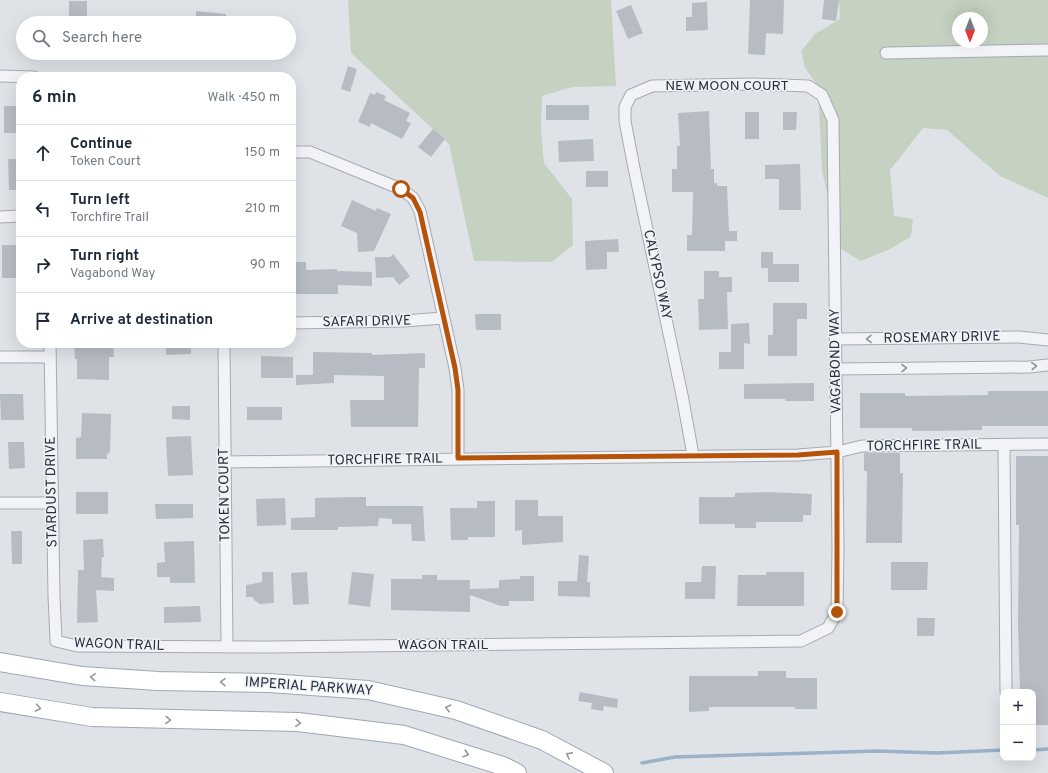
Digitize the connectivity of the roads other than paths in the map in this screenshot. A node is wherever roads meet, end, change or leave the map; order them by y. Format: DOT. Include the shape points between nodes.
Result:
graph roads {
  1 [pos="1048,50"];
  2 [pos="886,53"];
  3 [pos="0,76"];
  4 [pos="16,76"];
  5 [pos="631,95"];
  6 [pos="822,95"];
  7 [pos="296,152"];
  8 [pos="0,216"];
  9 [pos="16,216"];
  10 [pos="444,318"];
  11 [pos="296,323"];
  12 [pos="836,339"];
  13 [pos="1048,340"];
  14 [pos="50,348"];
  15 [pos="224,348"];
  16 [pos="0,357"];
  17 [pos="50,357"];
  18 [pos="1048,365"];
  19 [pos="837,369"];
  20 [pos="1048,444"];
  21 [pos="1004,445"];
  22 [pos="837,452"];
  23 [pos="693,455"];
  24 [pos="458,458"];
  25 [pos="225,462"];
  26 [pos="0,503"];
  27 [pos="52,503"];
  28 [pos="828,628"];
  29 [pos="56,642"];
  30 [pos="227,647"];
  31 [pos="0,662"];
  32 [pos="1006,689"];
  33 [pos="0,702"];
  34 [pos="517,773"];
  35 [pos="604,773"];
  1 -- 2 [label="street"];
  3 -- 4 [label="street"];
  5 -- 6 [label="street, NEW MOON COURT" via="652,86 753,84 808,86"];
  5 -- 23 [label="street, CALYPSO WAY" via="625,107 625,121"];
  6 -- 12 [label="street, VAGABOND WAY" via="833,120"];
  7 -- 10 [label="street" via="315,154 401,189 413,198 420,212"];
  8 -- 9 [label="street"];
  10 -- 11 [label="street, SAFARI DRIVE" via="404,322"];
  10 -- 24 [label="street" via="458,390"];
  13 -- 12 [label="street, ROSEMARY DRIVE, one-way" via="1019,337"];
  12 -- 19 [label="street, VAGABOND WAY"];
  14 -- 17 [label="street, STARDUST DRIVE"];
  15 -- 25 [label="street, TOKEN COURT"];
  16 -- 17 [label="street"];
  17 -- 27 [label="street, STARDUST DRIVE"];
  19 -- 18 [label="street, ROSEMARY DRIVE, one-way"];
  19 -- 22 [label="street, VAGABOND WAY"];
  20 -- 21 [label="street, TORCHFIRE TRAIL"];
  21 -- 22 [label="street, TORCHFIRE TRAIL" via="862,446"];
  21 -- 32 [label="street"];
  22 -- 23 [label="street, TORCHFIRE TRAIL" via="798,455"];
  22 -- 28 [label="street, VAGABOND WAY" via="837,612"];
  23 -- 24 [label="street, TORCHFIRE TRAIL"];
  24 -- 25 [label="street, TORCHFIRE TRAIL"];
  25 -- 30 [label="street, TOKEN COURT"];
  26 -- 27 [label="street"];
  27 -- 29 [label="street, STARDUST DRIVE"];
  28 -- 30 [label="street, WAGON TRAIL" via="800,641 779,642"];
  29 -- 30 [label="street, WAGON TRAIL" via="78,646"];
  35 -- 31 [label="main road, IMPERIAL PARKWAY, one-way" via="542,740 464,712 368,690 269,683 158,681 82,676"];
  33 -- 34 [label="main road, one-way" via="92,717 298,722 404,735 503,766"];
}
